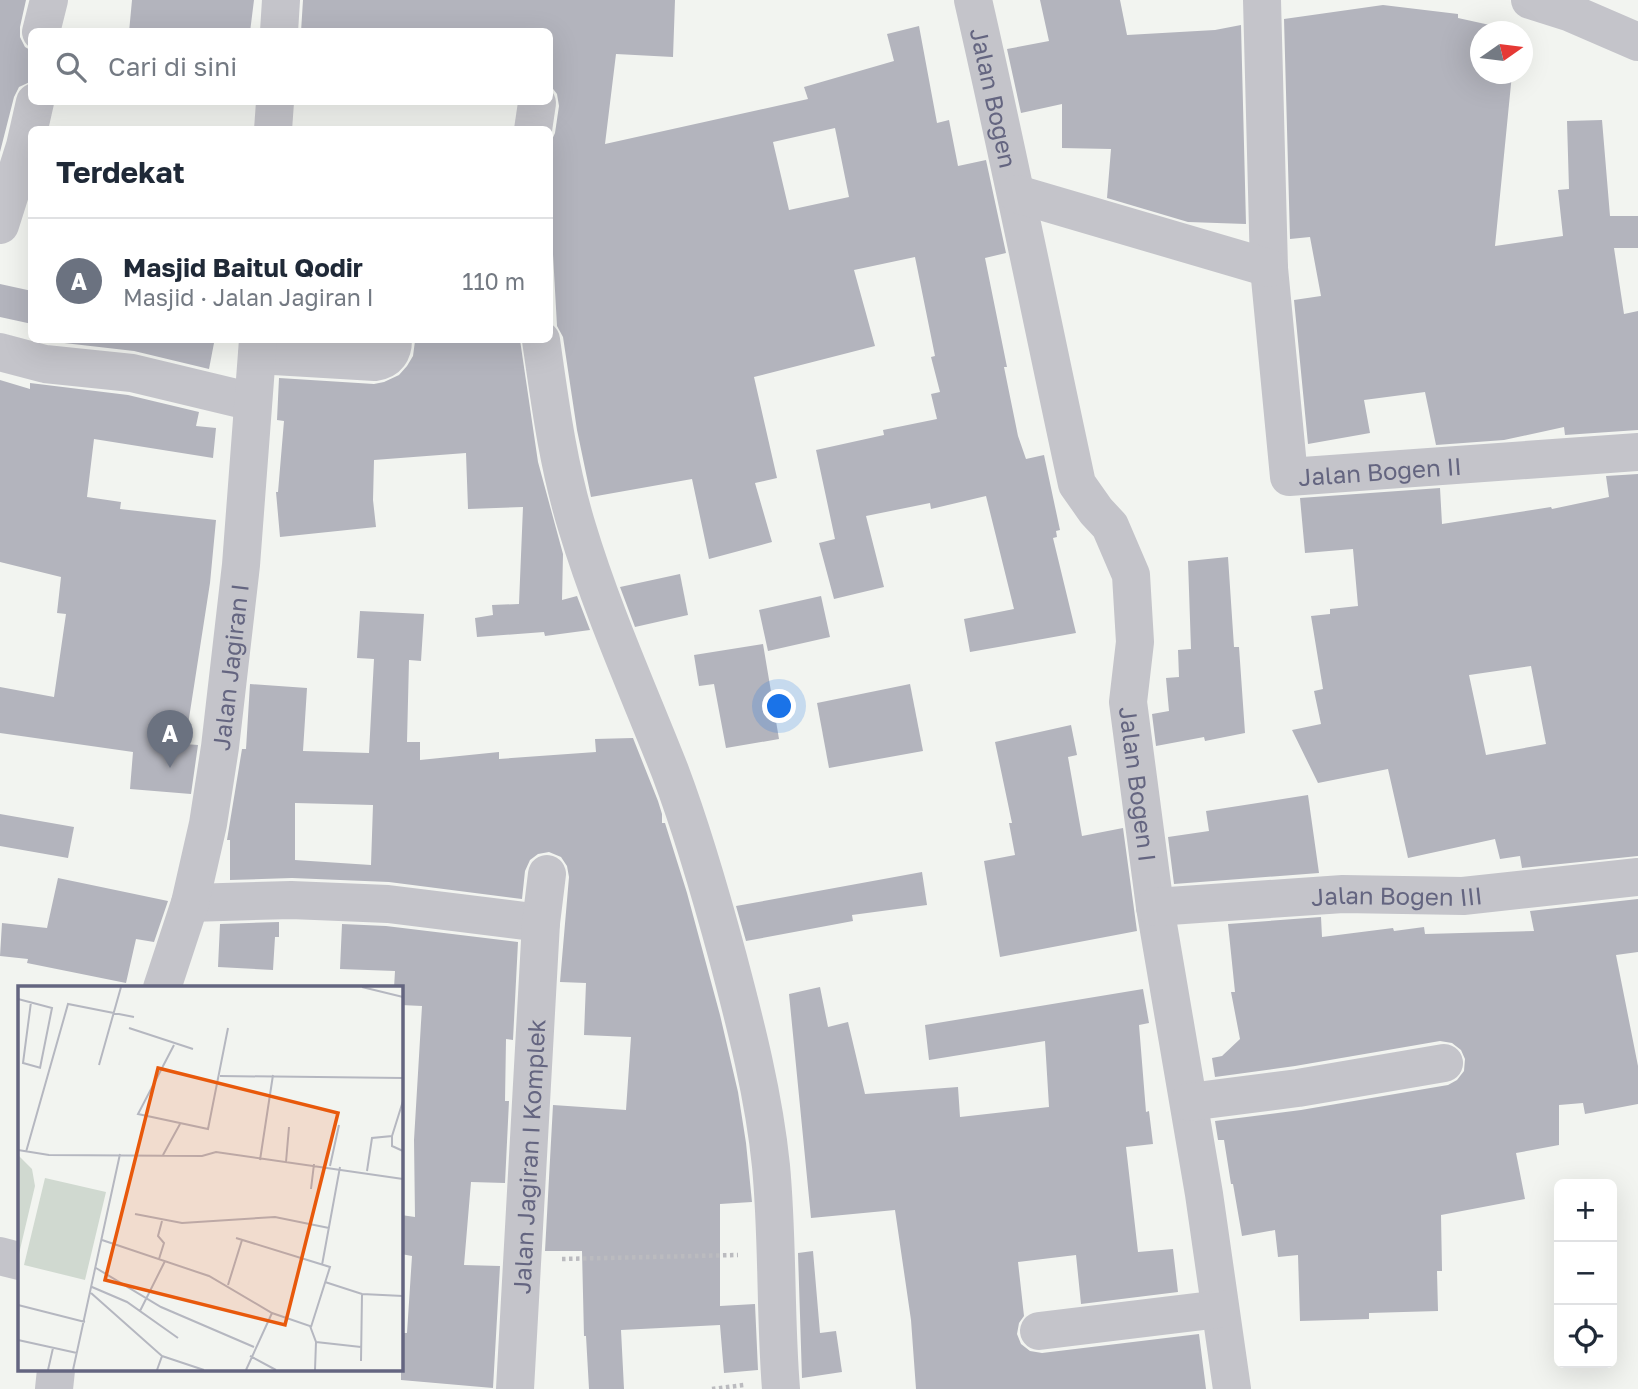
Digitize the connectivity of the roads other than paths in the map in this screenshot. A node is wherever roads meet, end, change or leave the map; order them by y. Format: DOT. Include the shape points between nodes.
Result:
graph roads {
  1 [pos="49,0"];
  2 [pos="281,0"];
  3 [pos="973,0"];
  4 [pos="1262,0"];
  5 [pos="1530,0"];
  6 [pos="42,28"];
  7 [pos="279,28"];
  8 [pos="1638,42"];
  9 [pos="34,105"];
  10 [pos="275,105"];
  11 [pos="30,126"];
  12 [pos="273,126"];
  13 [pos="28,133"];
  14 [pos="1017,194"];
  15 [pos="0,225"];
  16 [pos="1269,268"];
  17 [pos="393,343"];
  18 [pos="541,343"];
  19 [pos="257,347"];
  20 [pos="0,352"];
  21 [pos="253,402"];
  22 [pos="1638,452"];
  23 [pos="547,874"];
  24 [pos="1638,877"];
  25 [pos="190,903"];
  26 [pos="1155,907"];
  27 [pos="541,923"];
  28 [pos="163,986"];
  29 [pos="1444,1063"];
  30 [pos="1189,1102"];
  31 [pos="0,1256"];
  32 [pos="18,1261"];
  33 [pos="1220,1309"];
  34 [pos="1040,1331"];
  35 [pos="515,1389"];
  36 [pos="781,1389"];
  37 [pos="1232,1389"];
  1 -- 6 [label="street"];
  2 -- 7 [label="street"];
  3 -- 14 [label="street, Jalan Bogen"];
  4 -- 16 [label="street, Jalan Bogen II"];
  5 -- 8 [label="street"];
  9 -- 11 [label="street"];
  10 -- 12 [label="street"];
  13 -- 15 [label="street"];
  14 -- 16 [label="street"];
  14 -- 26 [label="street, Jalan Bogen I" via="1077,484 1111,526 1131,575 1135,642 1128,702"];
  16 -- 22 [label="street, Jalan Bogen II" via="1289,477"];
  17 -- 19 [label="street" via="386,359 375,362"];
  18 -- 36 [label="street" via="552,421 576,525 683,807 728,959 766,1121"];
  19 -- 21 [label="street, Jalan Jagiran I"];
  20 -- 21 [label="street" via="45,364 132,373"];
  21 -- 25 [label="street, Jalan Jagiran I" via="242,565 220,747"];
  23 -- 27 [label="street, Jalan Jagiran I Komplek"];
  24 -- 26 [label="street, Jalan Bogen III" via="1463,896 1343,894"];
  25 -- 27 [label="street" via="291,900 388,904"];
  25 -- 28 [label="street, Jalan Jagiran I"];
  26 -- 30 [label="street, Jalan Bogen I"];
  27 -- 35 [label="street, Jalan Jagiran I Komplek"];
  29 -- 30 [label="street"];
  30 -- 33 [label="street, Jalan Bogen I"];
  31 -- 32 [label="street"];
  33 -- 34 [label="street"];
  33 -- 37 [label="street, Jalan Bogen I"];
}
